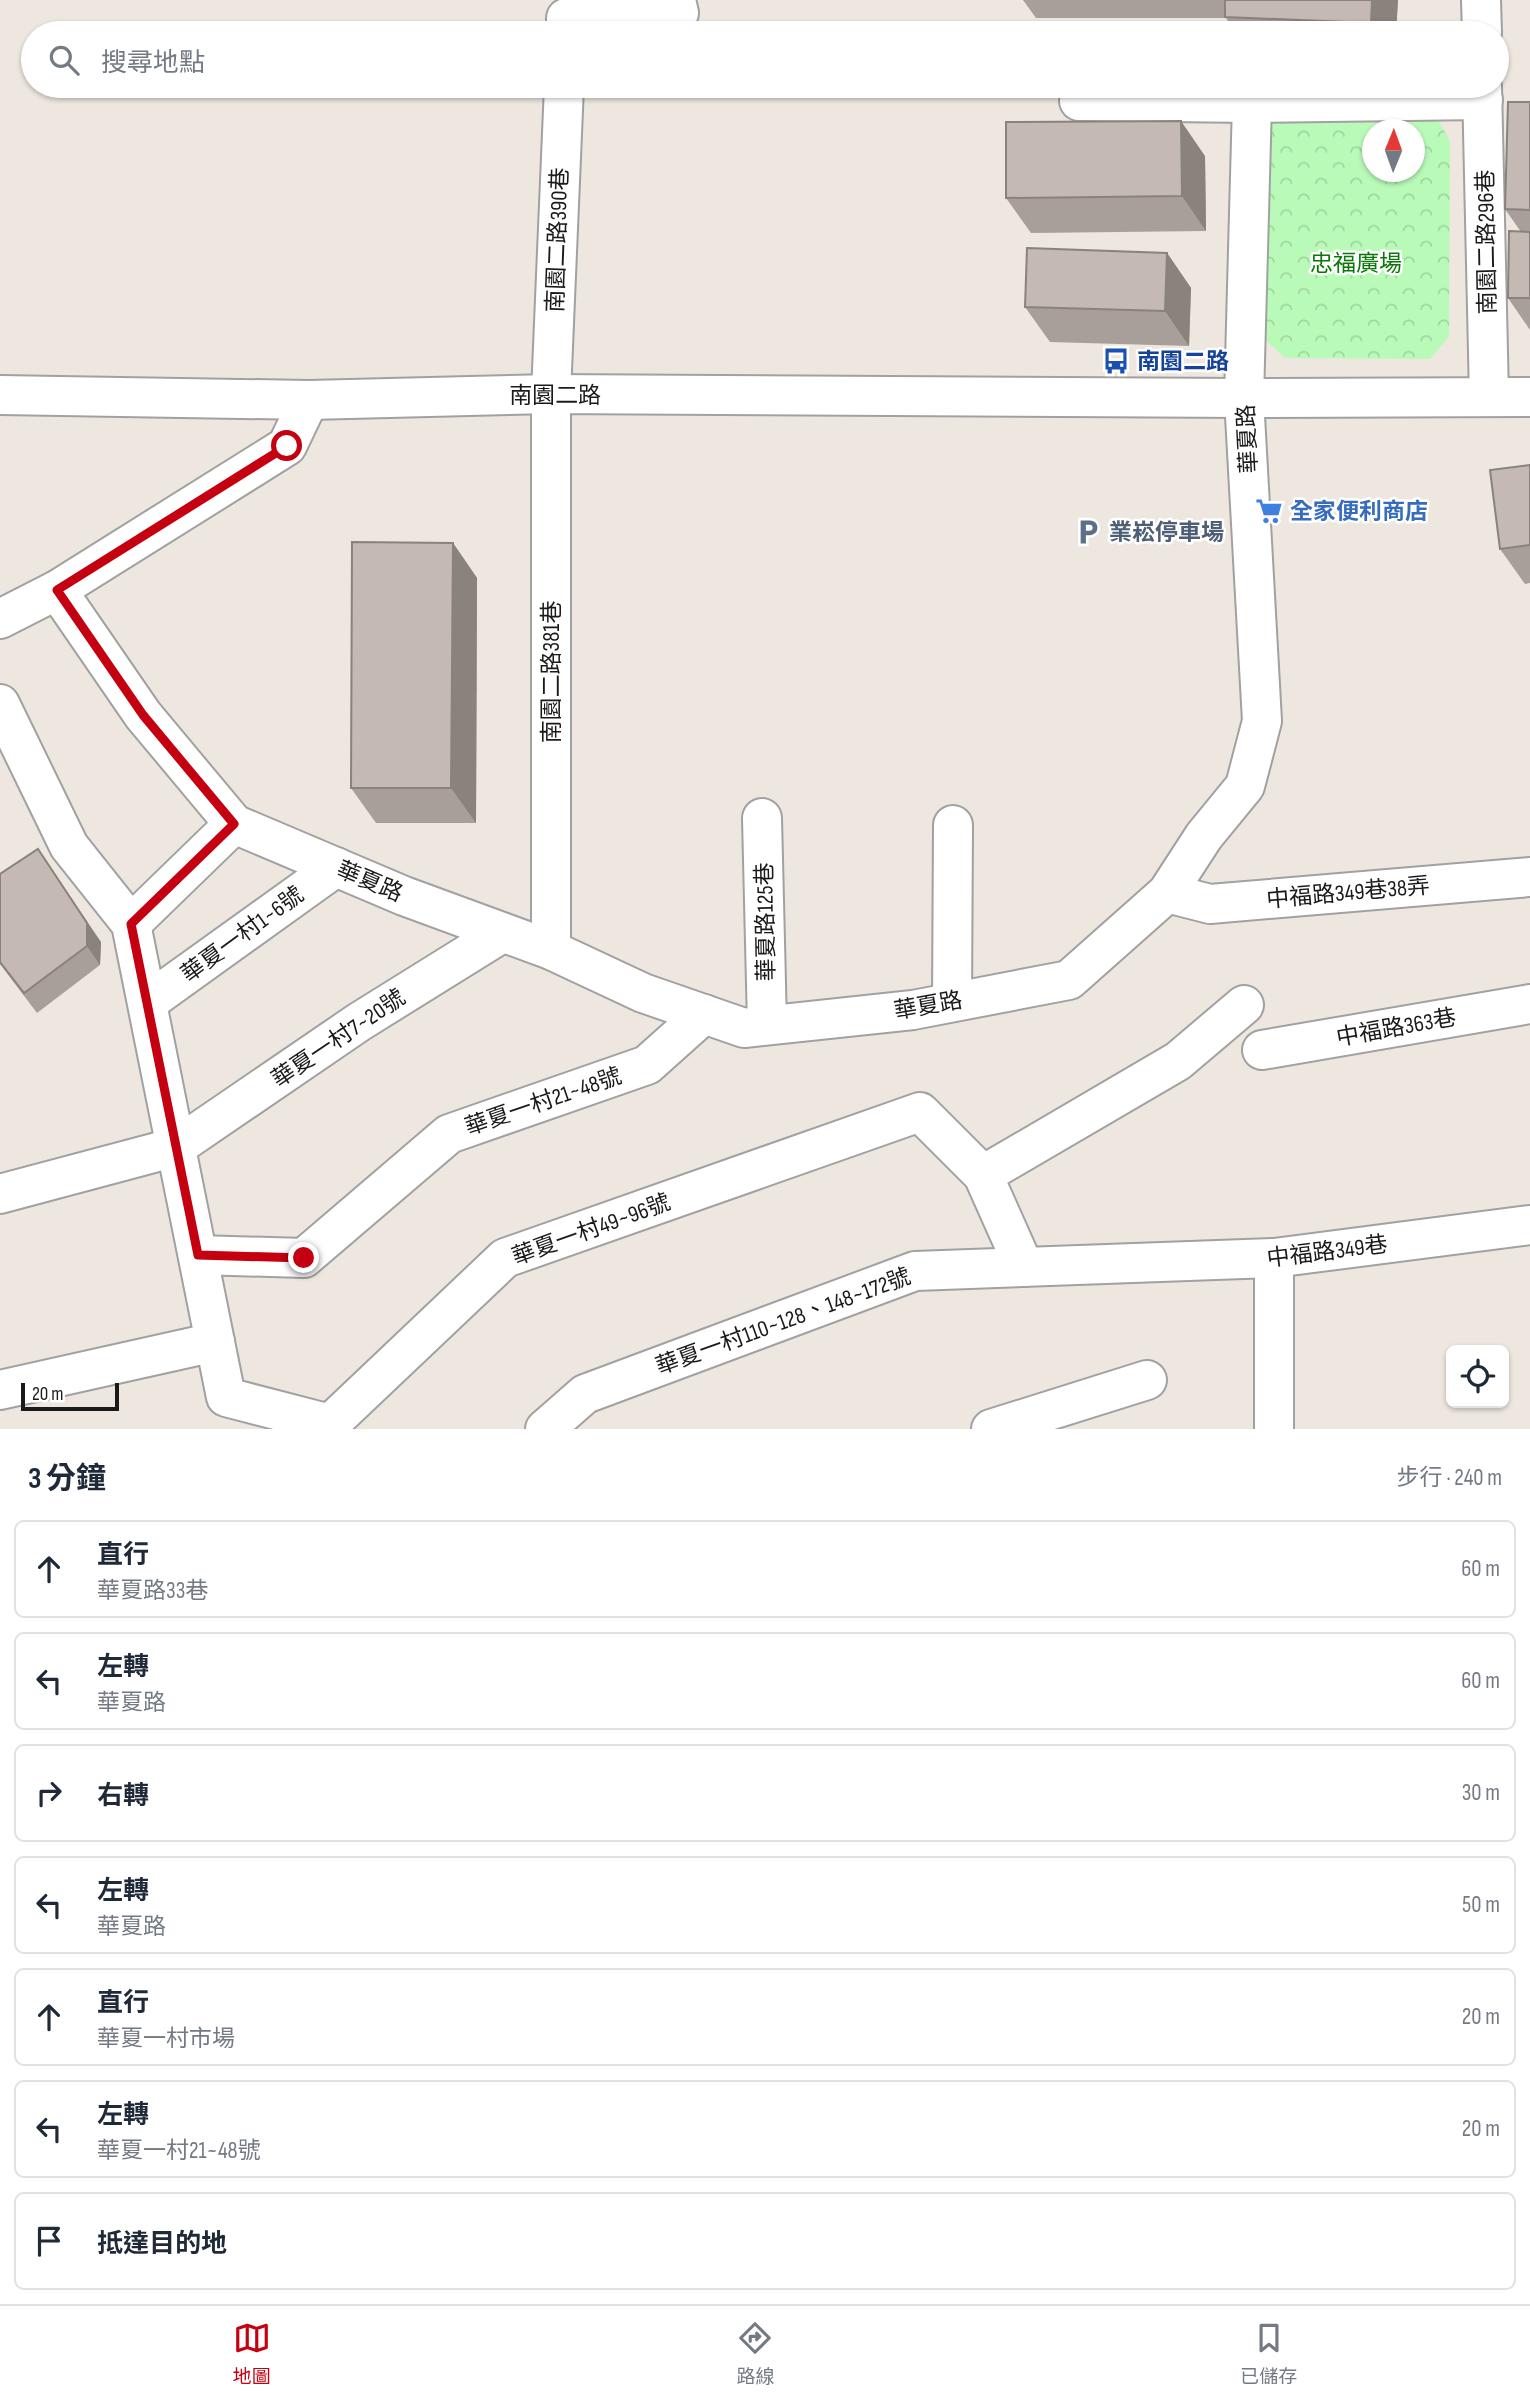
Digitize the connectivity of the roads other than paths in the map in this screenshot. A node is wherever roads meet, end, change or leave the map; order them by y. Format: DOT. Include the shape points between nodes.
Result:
graph roads {
  1 [pos="1481,0"];
  2 [pos="678,7"];
  3 [pos="566,21"];
  4 [pos="1482,21"];
  5 [pos="563,98"];
  6 [pos="1368,98"];
  7 [pos="1483,98"];
  8 [pos="1079,101"];
  9 [pos="1252,103"];
  10 [pos="551,394"];
  11 [pos="0,396"];
  12 [pos="1489,397"];
  13 [pos="1530,397"];
  14 [pos="1244,398"];
  15 [pos="309,400"];
  16 [pos="57,590"];
  17 [pos="0,619"];
  18 [pos="0,704"];
  19 [pos="762,818"];
  20 [pos="234,824"];
  21 [pos="953,825"];
  22 [pos="336,867"];
  23 [pos="1530,877"];
  24 [pos="1167,893"];
  25 [pos="131,924"];
  26 [pos="502,933"];
  27 [pos="551,950"];
  28 [pos="148,1002"];
  29 [pos="952,1002"];
  30 [pos="1530,1004"];
  31 [pos="1244,1005"];
  32 [pos="704,1014"];
  33 [pos="767,1025"];
  34 [pos="1262,1050"];
  35 [pos="176,1147"];
  36 [pos="983,1175"];
  37 [pos="0,1194"];
  38 [pos="1530,1225"];
  39 [pos="198,1255"];
  40 [pos="1274,1258"];
  41 [pos="1123,1263"];
  42 [pos="1024,1267"];
  43 [pos="215,1342"];
  44 [pos="1147,1380"];
  45 [pos="0,1390"];
  46 [pos="332,1427"];
  47 [pos="545,1429"];
  48 [pos="991,1429"];
  49 [pos="1275,1429"];
  1 -- 4 [label="street"];
  2 -- 3 [label="street"];
  5 -- 10 [label="street, 南園二路390巷"];
  6 -- 9 [label="street"];
  7 -- 12 [label="street, 南園二路296巷"];
  8 -- 9 [label="street"];
  9 -- 14 [label="street, 華夏路"];
  10 -- 14 [label="street, 南園二路"];
  10 -- 15 [label="street, 南園二路"];
  10 -- 27 [label="street, 南園二路381巷"];
  11 -- 15 [label="street, 南園二路"];
  12 -- 13 [label="street, 南園二路"];
  12 -- 14 [label="street, 南園二路"];
  14 -- 24 [label="street, 華夏路" via="1262,721 1245,786 1204,836"];
  15 -- 16 [label="street" via="287,446"];
  16 -- 17 [label="street"];
  16 -- 20 [label="street, 華夏路" via="143,715"];
  18 -- 25 [label="street" via="57,853"];
  19 -- 33 [label="street, 華夏路125巷"];
  20 -- 22 [label="street, 華夏路"];
  20 -- 25 [label="street"];
  21 -- 29 [label="street"];
  22 -- 26 [label="street, 華夏路"];
  22 -- 28 [label="street, 華夏一村1~6號"];
  23 -- 24 [label="street, 中福路349巷38弄" via="1210,904"];
  24 -- 29 [label="street, 華夏路" via="1069,979"];
  25 -- 28 [label="street"];
  26 -- 27 [label="street, 華夏路"];
  26 -- 35 [label="street, 華夏一村7~20號" via="359,1021"];
  27 -- 32 [label="street, 華夏路" via="643,993"];
  28 -- 35 [label="street"];
  29 -- 33 [label="street, 華夏路"];
  30 -- 34 [label="street, 中福路363巷"];
  31 -- 36 [label="street" via="1178,1061"];
  32 -- 33 [label="street, 華夏路" via="744,1028"];
  32 -- 39 [label="street, 華夏一村21~48號" via="647,1065 449,1133 304,1258"];
  35 -- 37 [label="street, 華夏一村7~20號"];
  35 -- 39 [label="street"];
  36 -- 42 [label="street"];
  36 -- 46 [label="street, 華夏一村49~96號" via="920,1112 506,1258"];
  38 -- 40 [label="street, 中福路349巷"];
  39 -- 43 [label="street"];
  40 -- 41 [label="street, 中福路349巷"];
  40 -- 49 [label="street"];
  41 -- 42 [label="street, 華夏一村110~128、148~172號"];
  42 -- 47 [label="street, 華夏一村110~128、148~172號" via="915,1270 585,1394"];
  43 -- 45 [label="street"];
  43 -- 46 [label="street, 華夏一村49~96號" via="226,1397"];
  44 -- 48 [label="street"];
}
